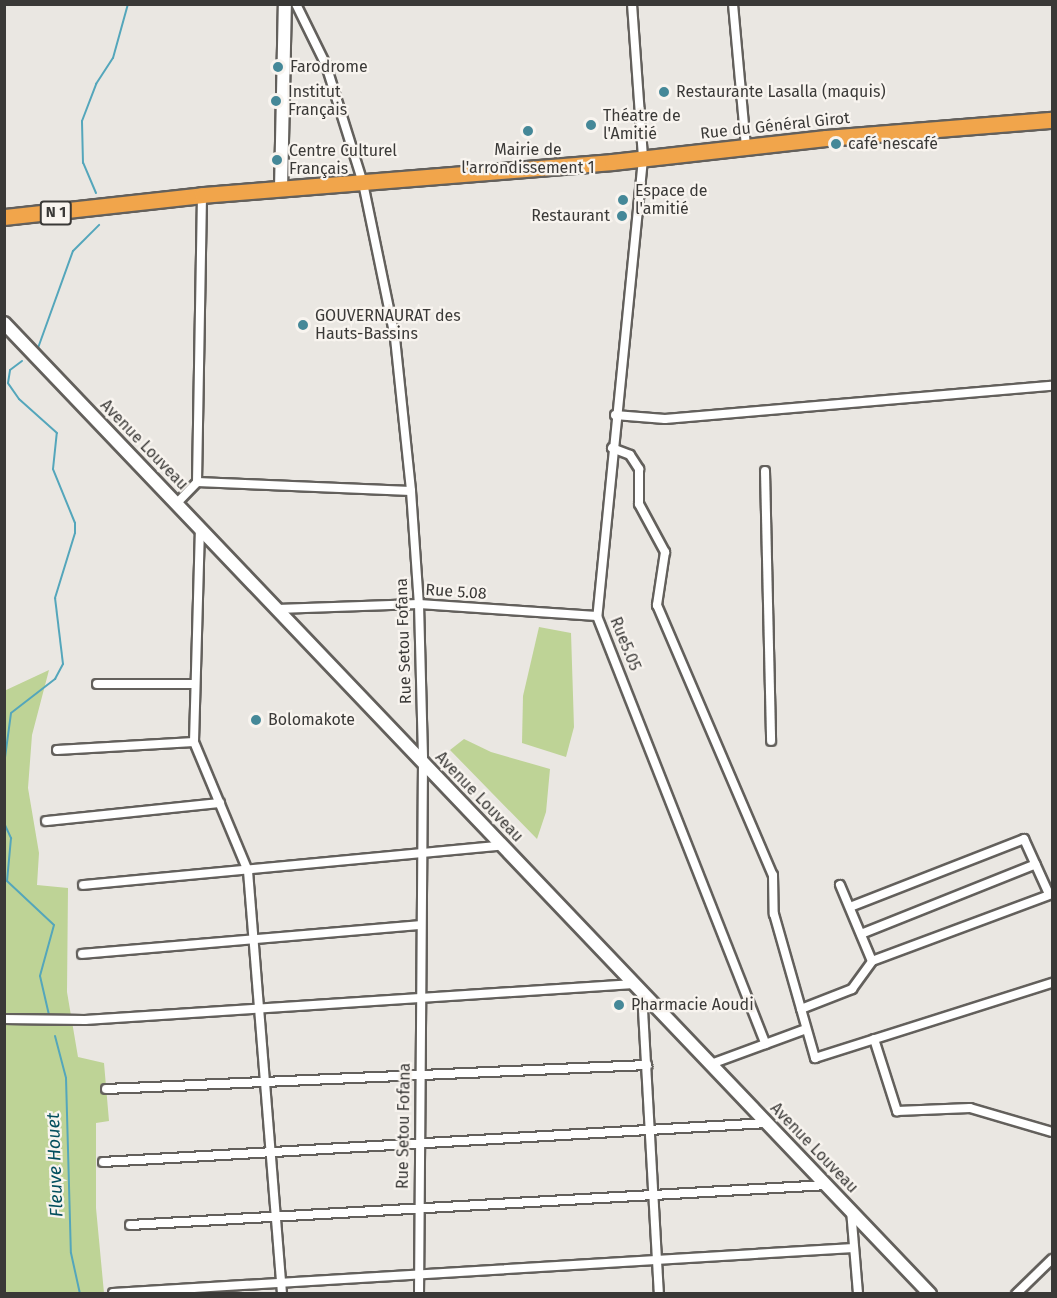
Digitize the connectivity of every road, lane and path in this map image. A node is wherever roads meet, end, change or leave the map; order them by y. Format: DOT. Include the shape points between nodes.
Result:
graph roads {
  1 [pos="285,4"];
  2 [pos="296,4"];
  3 [pos="632,4"];
  4 [pos="734,4"];
  5 [pos="1053,120"];
  6 [pos="746,147"];
  7 [pos="643,159"];
  8 [pos="363,183"];
  9 [pos="280,189"];
  10 [pos="202,195"];
  11 [pos="106,205"];
  12 [pos="4,209"];
  13 [pos="4,217"];
  14 [pos="4,322"];
  15 [pos="1053,386"];
  16 [pos="615,415"];
  17 [pos="612,448"];
  18 [pos="765,471"];
  19 [pos="197,482"];
  20 [pos="411,491"];
  21 [pos="177,503"];
  22 [pos="200,527"];
  23 [pos="419,604"];
  24 [pos="277,609"];
  25 [pos="597,616"];
  26 [pos="97,684"];
  27 [pos="195,684"];
  28 [pos="771,741"];
  29 [pos="194,742"];
  30 [pos="57,750"];
  31 [pos="423,762"];
  32 [pos="220,803"];
  33 [pos="46,821"];
  34 [pos="503,845"];
  35 [pos="421,853"];
  36 [pos="1036,864"];
  37 [pos="248,871"];
  38 [pos="83,885"];
  39 [pos="840,885"];
  40 [pos="1051,894"];
  41 [pos="850,907"];
  42 [pos="421,925"];
  43 [pos="861,934"];
  44 [pos="254,939"];
  45 [pos="82,954"];
  46 [pos="872,961"];
  47 [pos="1053,983"];
  48 [pos="638,988"];
  49 [pos="421,998"];
  50 [pos="259,1008"];
  51 [pos="801,1009"];
  52 [pos="4,1019"];
  53 [pos="806,1029"];
  54 [pos="874,1039"];
  55 [pos="766,1044"];
  56 [pos="711,1064"];
  57 [pos="647,1065"];
  58 [pos="420,1074"];
  59 [pos="264,1080"];
  60 [pos="106,1089"];
  61 [pos="767,1122"];
  62 [pos="649,1130"];
  63 [pos="1053,1132"];
  64 [pos="419,1143"];
  65 [pos="270,1152"];
  66 [pos="103,1162"];
  67 [pos="827,1185"];
  68 [pos="654,1195"];
  69 [pos="419,1208"];
  70 [pos="851,1210"];
  71 [pos="274,1216"];
  72 [pos="130,1225"];
  73 [pos="854,1248"];
  74 [pos="1053,1259"];
  75 [pos="657,1260"];
  76 [pos="418,1274"];
  77 [pos="281,1282"];
  78 [pos="113,1293"];
  79 [pos="282,1293"];
  80 [pos="419,1293"];
  81 [pos="659,1293"];
  82 [pos="858,1293"];
  83 [pos="930,1293"];
  84 [pos="1016,1293"];
  1 -- 9 [label="main road"];
  2 -- 8 [label="street, Rue Setou Fofana" via="326,65"];
  3 -- 7 [label="street, Rue5.05"];
  4 -- 6 [label="street"];
  5 -- 6 [label="highway, Rue du Général Girot / N 1"];
  6 -- 7 [label="highway, Rue du Général Girot / N 1"];
  7 -- 8 [label="highway, Rue du Général Girot / N 1"];
  7 -- 16 [label="street, Rue5.05"];
  8 -- 9 [label="highway, Rue du Général Girot / N 1"];
  8 -- 20 [label="street, Rue Setou Fofana" via="395,338"];
  9 -- 10 [label="highway, Rue du Général Girot / N 1"];
  10 -- 11 [label="highway, Rue du Général Girot / N 1"];
  10 -- 19 [label="street"];
  11 -- 12 [label="highway, N 1"];
  11 -- 13 [label="highway, N 1"];
  14 -- 21 [label="main road, Avenue Louveau"];
  15 -- 16 [label="street" via="677,418"];
  16 -- 17 [label="street, Rue5.05"];
  17 -- 25 [label="street, Rue5.05"];
  17 -- 51 [label="street" via="630,455 639,469 639,504 665,552 657,605 773,875 774,914"];
  18 -- 28 [label="street"];
  19 -- 20 [label="street"];
  19 -- 21 [label="street"];
  20 -- 23 [label="street, Rue Setou Fofana"];
  21 -- 22 [label="main road, Avenue Louveau"];
  22 -- 24 [label="main road, Avenue Louveau"];
  22 -- 27 [label="street"];
  23 -- 24 [label="street, Rue 5.08"];
  23 -- 25 [label="street, Rue 5.08"];
  23 -- 31 [label="street, Rue Setou Fofana"];
  24 -- 31 [label="main road, Avenue Louveau"];
  25 -- 55 [label="street, Rue5.05"];
  26 -- 27 [label="street"];
  27 -- 29 [label="street"];
  29 -- 30 [label="street"];
  29 -- 32 [label="street"];
  31 -- 34 [label="main road, Avenue Louveau"];
  31 -- 35 [label="street, Rue Setou Fofana"];
  32 -- 33 [label="street"];
  32 -- 37 [label="street"];
  34 -- 35 [label="street"];
  34 -- 48 [label="main road, Avenue Louveau"];
  35 -- 37 [label="street"];
  35 -- 42 [label="street, Rue Setou Fofana"];
  36 -- 40 [label="street"];
  36 -- 41 [label="street" via="1024,839"];
  36 -- 43 [label="street"];
  37 -- 38 [label="street"];
  37 -- 44 [label="street"];
  39 -- 41 [label="street"];
  40 -- 46 [label="street"];
  41 -- 43 [label="street"];
  42 -- 44 [label="street"];
  42 -- 49 [label="street, Rue Setou Fofana"];
  43 -- 46 [label="street"];
  44 -- 45 [label="street"];
  44 -- 50 [label="street"];
  46 -- 51 [label="street" via="852,989"];
  47 -- 54 [label="street"];
  48 -- 49 [label="street"];
  48 -- 56 [label="main road, Avenue Louveau"];
  48 -- 57 [label="street"];
  49 -- 50 [label="street"];
  49 -- 58 [label="street, Rue Setou Fofana"];
  50 -- 52 [label="street" via="85,1020"];
  50 -- 59 [label="street"];
  51 -- 53 [label="street"];
  53 -- 54 [label="street" via="815,1058"];
  53 -- 55 [label="street"];
  54 -- 63 [label="street" via="897,1111 970,1108"];
  55 -- 56 [label="street"];
  56 -- 61 [label="main road, Avenue Louveau"];
  57 -- 58 [label="street"];
  57 -- 62 [label="street"];
  58 -- 59 [label="street"];
  58 -- 64 [label="street, Rue Setou Fofana"];
  59 -- 60 [label="street"];
  59 -- 65 [label="street"];
  61 -- 62 [label="street"];
  61 -- 67 [label="main road, Avenue Louveau"];
  62 -- 64 [label="street"];
  62 -- 68 [label="street"];
  64 -- 65 [label="street"];
  64 -- 69 [label="street, Rue Setou Fofana"];
  65 -- 66 [label="street"];
  65 -- 71 [label="street"];
  67 -- 68 [label="street"];
  67 -- 70 [label="main road, Avenue Louveau"];
  68 -- 69 [label="street"];
  68 -- 75 [label="street"];
  69 -- 71 [label="street"];
  69 -- 76 [label="street, Rue Setou Fofana"];
  70 -- 73 [label="street"];
  70 -- 83 [label="main road, Avenue Louveau"];
  71 -- 72 [label="street"];
  71 -- 77 [label="street"];
  73 -- 75 [label="street"];
  73 -- 82 [label="street"];
  74 -- 84 [label="street"];
  75 -- 76 [label="street"];
  75 -- 81 [label="street"];
  76 -- 77 [label="street"];
  76 -- 80 [label="street, Rue Setou Fofana"];
  77 -- 78 [label="street"];
  77 -- 79 [label="street"];
}
